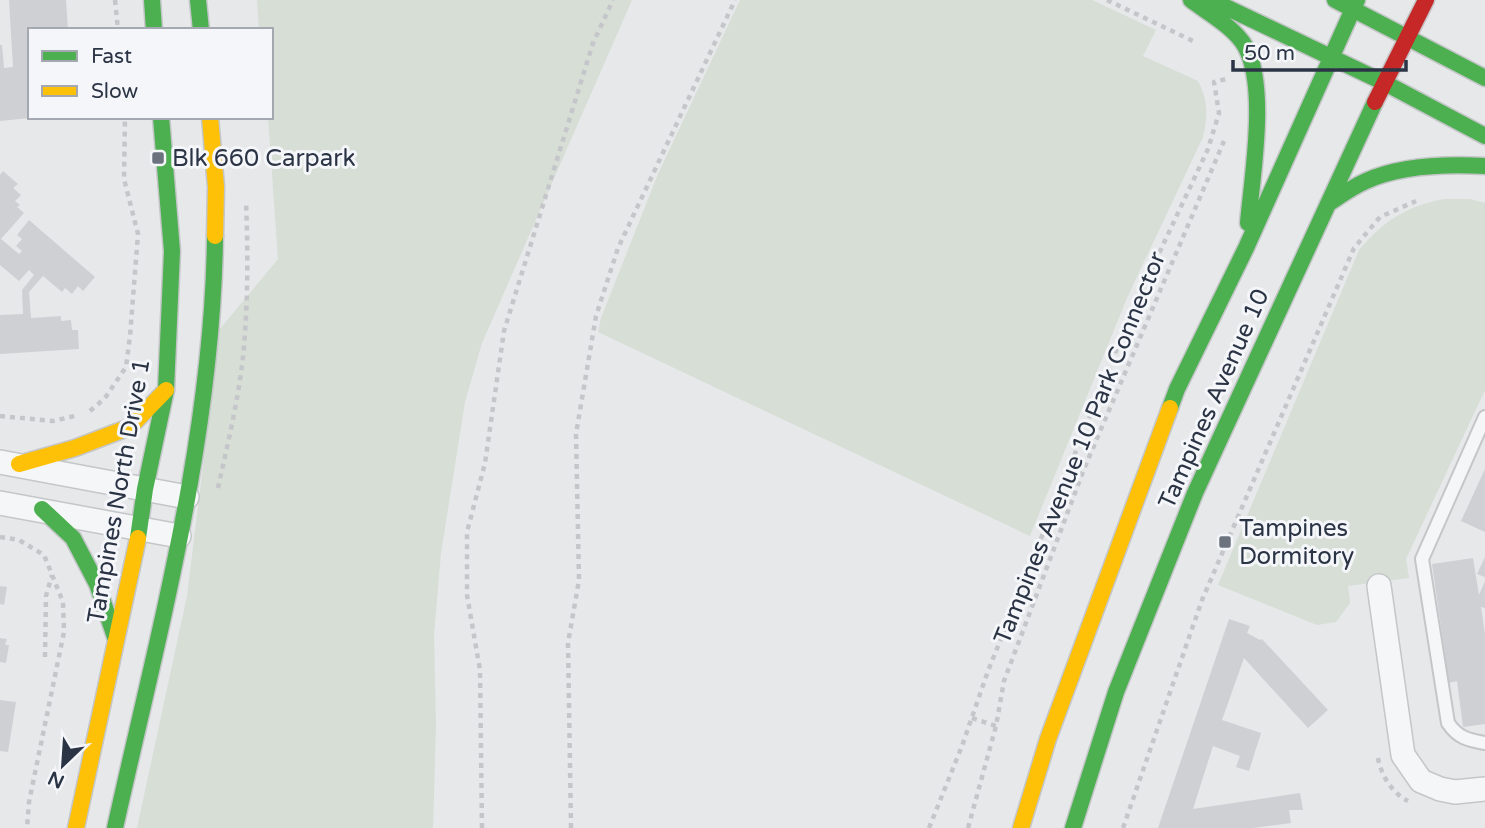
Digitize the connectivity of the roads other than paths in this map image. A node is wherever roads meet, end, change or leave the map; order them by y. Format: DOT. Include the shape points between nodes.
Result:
graph roads {
  1 [pos="152,0"];
  2 [pos="198,0"];
  3 [pos="1191,0"];
  4 [pos="1211,0"];
  5 [pos="1335,0"];
  6 [pos="1426,0"];
  7 [pos="1355,4"];
  8 [pos="154,28"];
  9 [pos="201,28"];
  10 [pos="1408,36"];
  11 [pos="1331,57"];
  12 [pos="1485,78"];
  13 [pos="1385,83"];
  14 [pos="162,119"];
  15 [pos="210,119"];
  16 [pos="1485,136"];
  17 [pos="1485,166"];
  18 [pos="1328,204"];
  19 [pos="1246,248"];
  20 [pos="166,390"];
  21 [pos="1485,417"];
  22 [pos="10,463"];
  23 [pos="145,489"];
  24 [pos="187,496"];
  25 [pos="0,503"];
  26 [pos="42,509"];
  27 [pos="140,528"];
  28 [pos="179,536"];
  29 [pos="1379,586"];
  30 [pos="115,637"];
  31 [pos="1485,743"];
  32 [pos="1485,789"];
  33 [pos="76,828"];
  34 [pos="115,828"];
  35 [pos="1021,828"];
  36 [pos="1073,828"];
  1 -- 8 [label="main road"];
  2 -- 9 [label="main road"];
  3 -- 19 [label="main road" via="1244,45 1253,75 1256,109"];
  4 -- 11 [label="main road"];
  5 -- 7 [label="main road"];
  6 -- 10 [label="main road, Tampines Avenue 10"];
  7 -- 10 [label="main road"];
  7 -- 11 [label="main road, Tampines Avenue 10"];
  10 -- 12 [label="main road"];
  10 -- 13 [label="main road, Tampines Avenue 10"];
  11 -- 13 [label="main road"];
  11 -- 19 [label="main road, Tampines Avenue 10"];
  13 -- 16 [label="main road"];
  13 -- 18 [label="main road, Tampines Avenue 10"];
  14 -- 20 [label="main road, Tampines North Drive 1" via="172,251"];
  15 -- 24 [label="main road" via="216,187 215,275"];
  17 -- 18 [label="main road" via="1419,169 1370,180"];
  18 -- 36 [label="main road, Tampines Avenue 10" via="1166,563 1116,692"];
  19 -- 35 [label="main road, Tampines Avenue 10" via="1177,389 1048,739"];
  20 -- 22 [label="main road" via="130,427 75,448"];
  20 -- 23 [label="main road, Tampines North Drive 1"];
  21 -- 31 [label="lane" via="1422,559 1448,723 1456,735"];
  22 -- 23 [label="street"];
  23 -- 24 [label="street"];
  23 -- 27 [label="main road, Tampines North Drive 1"];
  24 -- 28 [label="main road"];
  25 -- 26 [label="street"];
  26 -- 27 [label="street"];
  26 -- 30 [label="main road" via="73,538 97,584"];
  27 -- 28 [label="street"];
  27 -- 30 [label="main road, Tampines North Drive 1"];
  28 -- 34 [label="main road"];
  29 -- 32 [label="street" via="1403,755 1420,781 1455,792"];
  30 -- 33 [label="main road, Tampines North Drive 1"];
}
